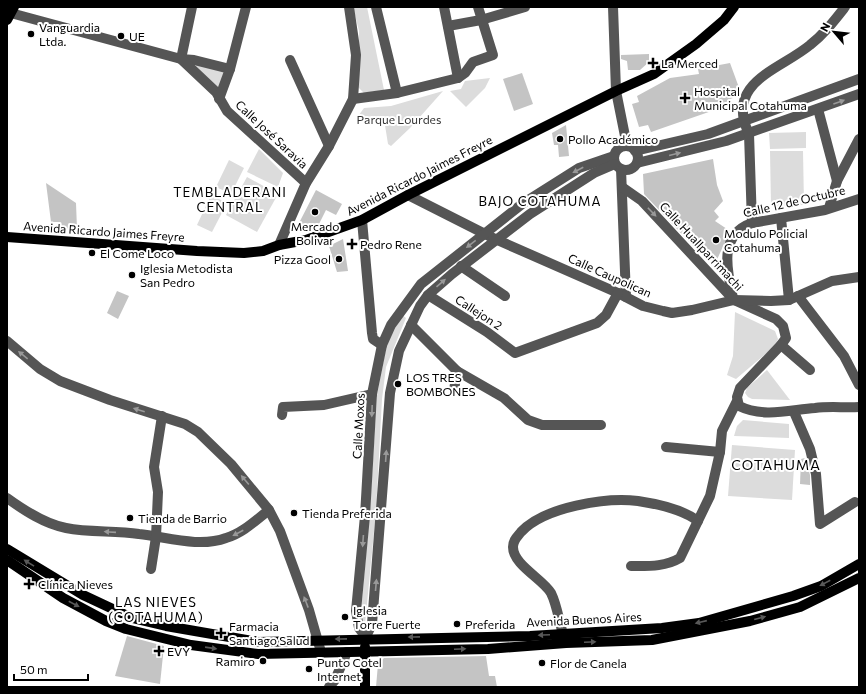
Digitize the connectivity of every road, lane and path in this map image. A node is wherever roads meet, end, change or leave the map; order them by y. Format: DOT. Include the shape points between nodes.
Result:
graph roads {
  1 [pos="192,7"];
  2 [pos="246,7"];
  3 [pos="349,7"];
  4 [pos="376,7"];
  5 [pos="444,7"];
  6 [pos="478,7"];
  7 [pos="525,7"];
  8 [pos="613,7"];
  9 [pos="734,7"];
  10 [pos="845,7"];
  11 [pos="10,13"];
  12 [pos="481,20"];
  13 [pos="448,26"];
  14 [pos="181,59"];
  15 [pos="290,60"];
  16 [pos="230,69"];
  17 [pos="458,78"];
  18 [pos="859,79"];
  19 [pos="616,91"];
  20 [pos="397,94"];
  21 [pos="859,94"];
  22 [pos="219,99"];
  23 [pos="353,99"];
  24 [pos="818,110"];
  25 [pos="743,122"];
  26 [pos="749,134"];
  27 [pos="859,139"];
  28 [pos="329,146"];
  29 [pos="628,148"];
  30 [pos="617,163"];
  31 [pos="637,163"];
  32 [pos="837,181"];
  33 [pos="306,183"];
  34 [pos="622,187"];
  35 [pos="408,195"];
  36 [pos="859,199"];
  37 [pos="829,208"];
  38 [pos="781,218"];
  39 [pos="362,220"];
  40 [pos="752,223"];
  41 [pos="484,233"];
  42 [pos="7,237"];
  43 [pos="496,238"];
  44 [pos="279,244"];
  45 [pos="461,266"];
  46 [pos="859,277"];
  47 [pos="428,295"];
  48 [pos="622,295"];
  49 [pos="505,296"];
  50 [pos="794,298"];
  51 [pos="734,300"];
  52 [pos="411,326"];
  53 [pos="7,341"];
  54 [pos="382,345"];
  55 [pos="781,345"];
  56 [pos="810,370"];
  57 [pos="457,371"];
  58 [pos="859,385"];
  59 [pos="454,390"];
  60 [pos="372,394"];
  61 [pos="737,401"];
  62 [pos="859,407"];
  63 [pos="794,412"];
  64 [pos="282,414"];
  65 [pos="162,416"];
  66 [pos="601,425"];
  67 [pos="666,447"];
  68 [pos="720,452"];
  69 [pos="7,498"];
  70 [pos="856,502"];
  71 [pos="269,510"];
  72 [pos="698,521"];
  73 [pos="156,537"];
  74 [pos="7,548"];
  75 [pos="7,560"];
  76 [pos="859,564"];
  77 [pos="630,566"];
  78 [pos="151,569"];
  79 [pos="859,578"];
  80 [pos="563,634"];
  81 [pos="365,637"];
  82 [pos="318,640"];
  83 [pos="322,652"];
  84 [pos="347,652"];
  85 [pos="365,652"];
  86 [pos="329,687"];
  87 [pos="365,687"];
  1 -- 14 [label="street"];
  2 -- 16 [label="street"];
  3 -- 23 [label="street" via="356,55"];
  4 -- 20 [label="street"];
  5 -- 13 [label="street"];
  6 -- 12 [label="street"];
  7 -- 12 [label="street"];
  8 -- 19 [label="street"];
  9 -- 19 [label="main road, Avenida Ricardo Jaimes Freyre" via="714,29 682,55 654,74"];
  10 -- 25 [label="street" via="823,34 809,46 763,74 754,83 746,98"];
  11 -- 14 [label="street, Calle José Saravia"];
  12 -- 13 [label="street"];
  12 -- 17 [label="street" via="493,55 473,62"];
  13 -- 17 [label="street"];
  14 -- 16 [label="street"];
  14 -- 22 [label="street, Calle José Saravia" via="216,92"];
  15 -- 28 [label="street"];
  16 -- 22 [label="street"];
  17 -- 20 [label="street"];
  18 -- 25 [label="street"];
  19 -- 29 [label="street"];
  19 -- 35 [label="main road, Avenida Ricardo Jaimes Freyre"];
  20 -- 23 [label="street"];
  24 -- 21 [label="street, one-way"];
  22 -- 33 [label="street, Calle José Saravia" via="227,111"];
  23 -- 28 [label="street"];
  24 -- 26 [label="street"];
  24 -- 32 [label="street"];
  25 -- 26 [label="street"];
  25 -- 29 [label="street" via="708,134"];
  31 -- 26 [label="street, one-way"];
  26 -- 40 [label="street"];
  27 -- 32 [label="street"];
  28 -- 33 [label="street"];
  29 -- 30 [label="street" via="616,152"];
  29 -- 31 [label="street" via="638,156"];
  30 -- 31 [label="street" via="632,168"];
  30 -- 34 [label="street"];
  30 -- 41 [label="street, Calle Moxos, one-way" via="579,168 522,204"];
  30 -- 43 [label="street, Calle Moxos" via="565,190"];
  32 -- 37 [label="street"];
  33 -- 44 [label="street"];
  34 -- 48 [label="street"];
  34 -- 51 [label="street, Calle Huallparrimachi, one-way" via="642,201"];
  35 -- 39 [label="main road, Avenida Ricardo Jaimes Freyre"];
  35 -- 41 [label="street, Calle Caupolican"];
  36 -- 37 [label="street, Calle 12 de Octubre"];
  37 -- 38 [label="street, Calle 12 de Octubre"];
  38 -- 40 [label="street, Calle 12 de Octubre"];
  38 -- 50 [label="street"];
  39 -- 44 [label="main road, Avenida Ricardo Jaimes Freyre" via="306,240"];
  39 -- 54 [label="street" via="372,333 374,339"];
  40 -- 51 [label="street, Calle 12 de Octubre" via="735,232 729,249 727,272"];
  41 -- 43 [label="street, Calle Caupolican"];
  41 -- 54 [label="street, Calle Moxos, one-way" via="421,284 398,315"];
  42 -- 44 [label="main road, Avenida Ricardo Jaimes Freyre" via="244,253 263,251"];
  43 -- 45 [label="street, Calle Moxos"];
  43 -- 48 [label="street, Calle Caupolican"];
  47 -- 45 [label="street, Calle Moxos, one-way"];
  45 -- 49 [label="street"];
  46 -- 50 [label="street, Calle Caupolican" via="832,281"];
  47 -- 48 [label="street, Callejon 2" via="515,353 597,324"];
  47 -- 52 [label="street, Calle Moxos"];
  48 -- 51 [label="street, Calle Caupolican" via="643,306 672,313 711,307"];
  50 -- 51 [label="street, Calle Caupolican" via="771,301"];
  50 -- 58 [label="street" via="844,356"];
  51 -- 55 [label="street, Calle Huallparrimachi" via="776,319 783,326 786,338"];
  52 -- 57 [label="street"];
  81 -- 52 [label="street, Calle Moxos, one-way" via="372,624 390,393 399,352"];
  65 -- 53 [label="street, one-way" via="60,381 40,369"];
  54 -- 60 [label="street, Calle Moxos"];
  55 -- 56 [label="street"];
  55 -- 61 [label="street" via="740,388"];
  57 -- 59 [label="street"];
  57 -- 66 [label="street" via="504,398 528,420 542,425"];
  60 -- 64 [label="street" via="324,405 283,406"];
  60 -- 81 [label="street, Calle Moxos, one-way" via="366,508 356,611 359,628"];
  61 -- 63 [label="street" via="739,406 755,412"];
  61 -- 68 [label="street" via="722,431"];
  62 -- 63 [label="street" via="816,408"];
  63 -- 70 [label="street" via="810,449 816,474 820,524"];
  71 -- 65 [label="street, one-way" via="231,464 198,432 186,424"];
  65 -- 73 [label="street" via="154,467 158,492"];
  67 -- 68 [label="street"];
  68 -- 72 [label="street" via="713,487"];
  73 -- 69 [label="street, one-way" via="66,528 44,521"];
  71 -- 73 [label="street, one-way" via="240,532 226,539 204,542"];
  82 -- 71 [label="street, one-way" via="280,531"];
  72 -- 77 [label="street" via="680,558 658,566"];
  72 -- 80 [label="street" via="684,513 653,504 612,501 574,506 542,516 525,528 513,541 513,549 517,559 551,592"];
  73 -- 78 [label="street"];
  82 -- 74 [label="main road, Avenida Buenos Aires, one-way" via="258,642 132,618 83,595"];
  75 -- 83 [label="main road, Avenida Buenos Aires, one-way" via="63,598 106,621 145,635 191,645 258,654"];
  76 -- 80 [label="main road, Avenida Buenos Aires, one-way" via="821,586 699,623 662,628"];
  85 -- 79 [label="main road, Avenida Buenos Aires, one-way" via="652,640 750,621 800,607"];
  80 -- 81 [label="main road, Avenida Buenos Aires, one-way"];
  81 -- 82 [label="main road, Avenida Buenos Aires, one-way"];
  81 -- 85 [label="main road, Calle Moxos"];
  82 -- 83 [label="street"];
  83 -- 84 [label="main road, Avenida Buenos Aires"];
  84 -- 85 [label="main road, Avenida Buenos Aires"];
  84 -- 86 [label="street" via="335,680"];
  85 -- 87 [label="main road, Calle Moxos"];
}
